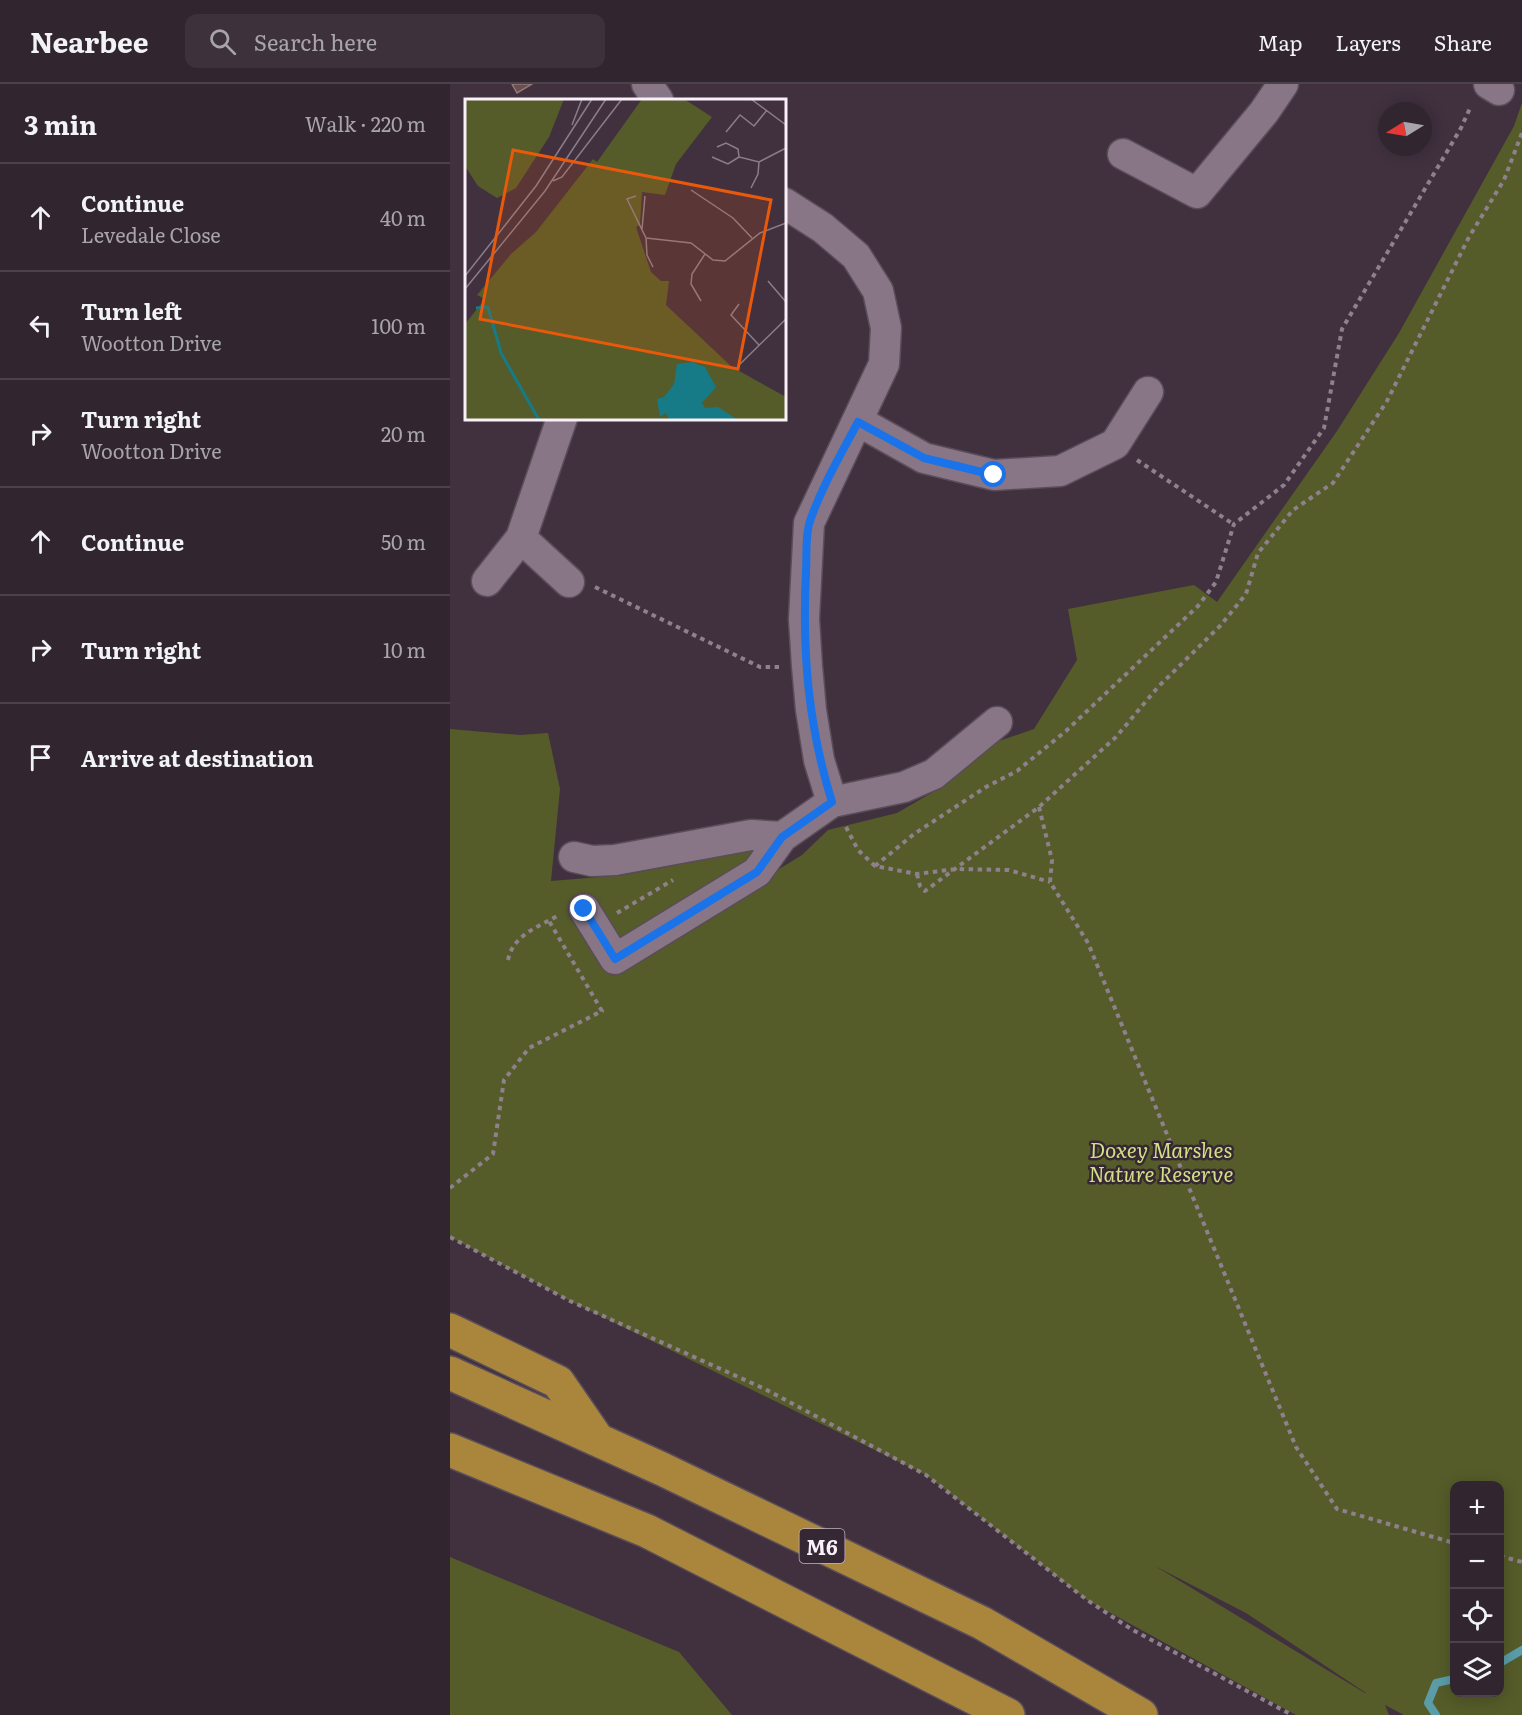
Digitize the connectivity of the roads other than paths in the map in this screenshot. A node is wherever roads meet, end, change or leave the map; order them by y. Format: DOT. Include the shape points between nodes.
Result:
graph roads {
  1 [pos="647,84"];
  2 [pos="1283,84"];
  3 [pos="657,99"];
  4 [pos="1123,154"];
  5 [pos="786,204"];
  6 [pos="1148,392"];
  7 [pos="561,420"];
  8 [pos="858,422"];
  9 [pos="521,538"];
  10 [pos="487,581"];
  11 [pos="569,582"];
  12 [pos="997,722"];
  13 [pos="832,802"];
  14 [pos="782,837"];
  15 [pos="574,857"];
  16 [pos="586,912"];
  17 [pos="450,1330"];
  18 [pos="450,1373"];
  19 [pos="599,1440"];
  20 [pos="450,1450"];
  21 [pos="1008,1715"];
  22 [pos="1141,1715"];
  1 -- 3 [label="street"];
  2 -- 4 [label="street" via="1197,193"];
  5 -- 8 [label="street" via="824,228 856,256 878,291 886,328 884,364"];
  6 -- 8 [label="street" via="1115,444 1060,471 994,475 924,458"];
  7 -- 9 [label="street"];
  8 -- 13 [label="street" via="809,523 804,619 810,710"];
  9 -- 10 [label="street"];
  9 -- 11 [label="street"];
  12 -- 13 [label="street" via="934,774 904,787"];
  13 -- 14 [label="street"];
  14 -- 15 [label="street" via="751,835 615,860"];
  14 -- 16 [label="street" via="757,872 615,959"];
  17 -- 19 [label="highway" via="558,1382"];
  18 -- 19 [label="highway, M6"];
  19 -- 22 [label="highway, M6" via="982,1623"];
  20 -- 21 [label="highway" via="647,1531"];
}
